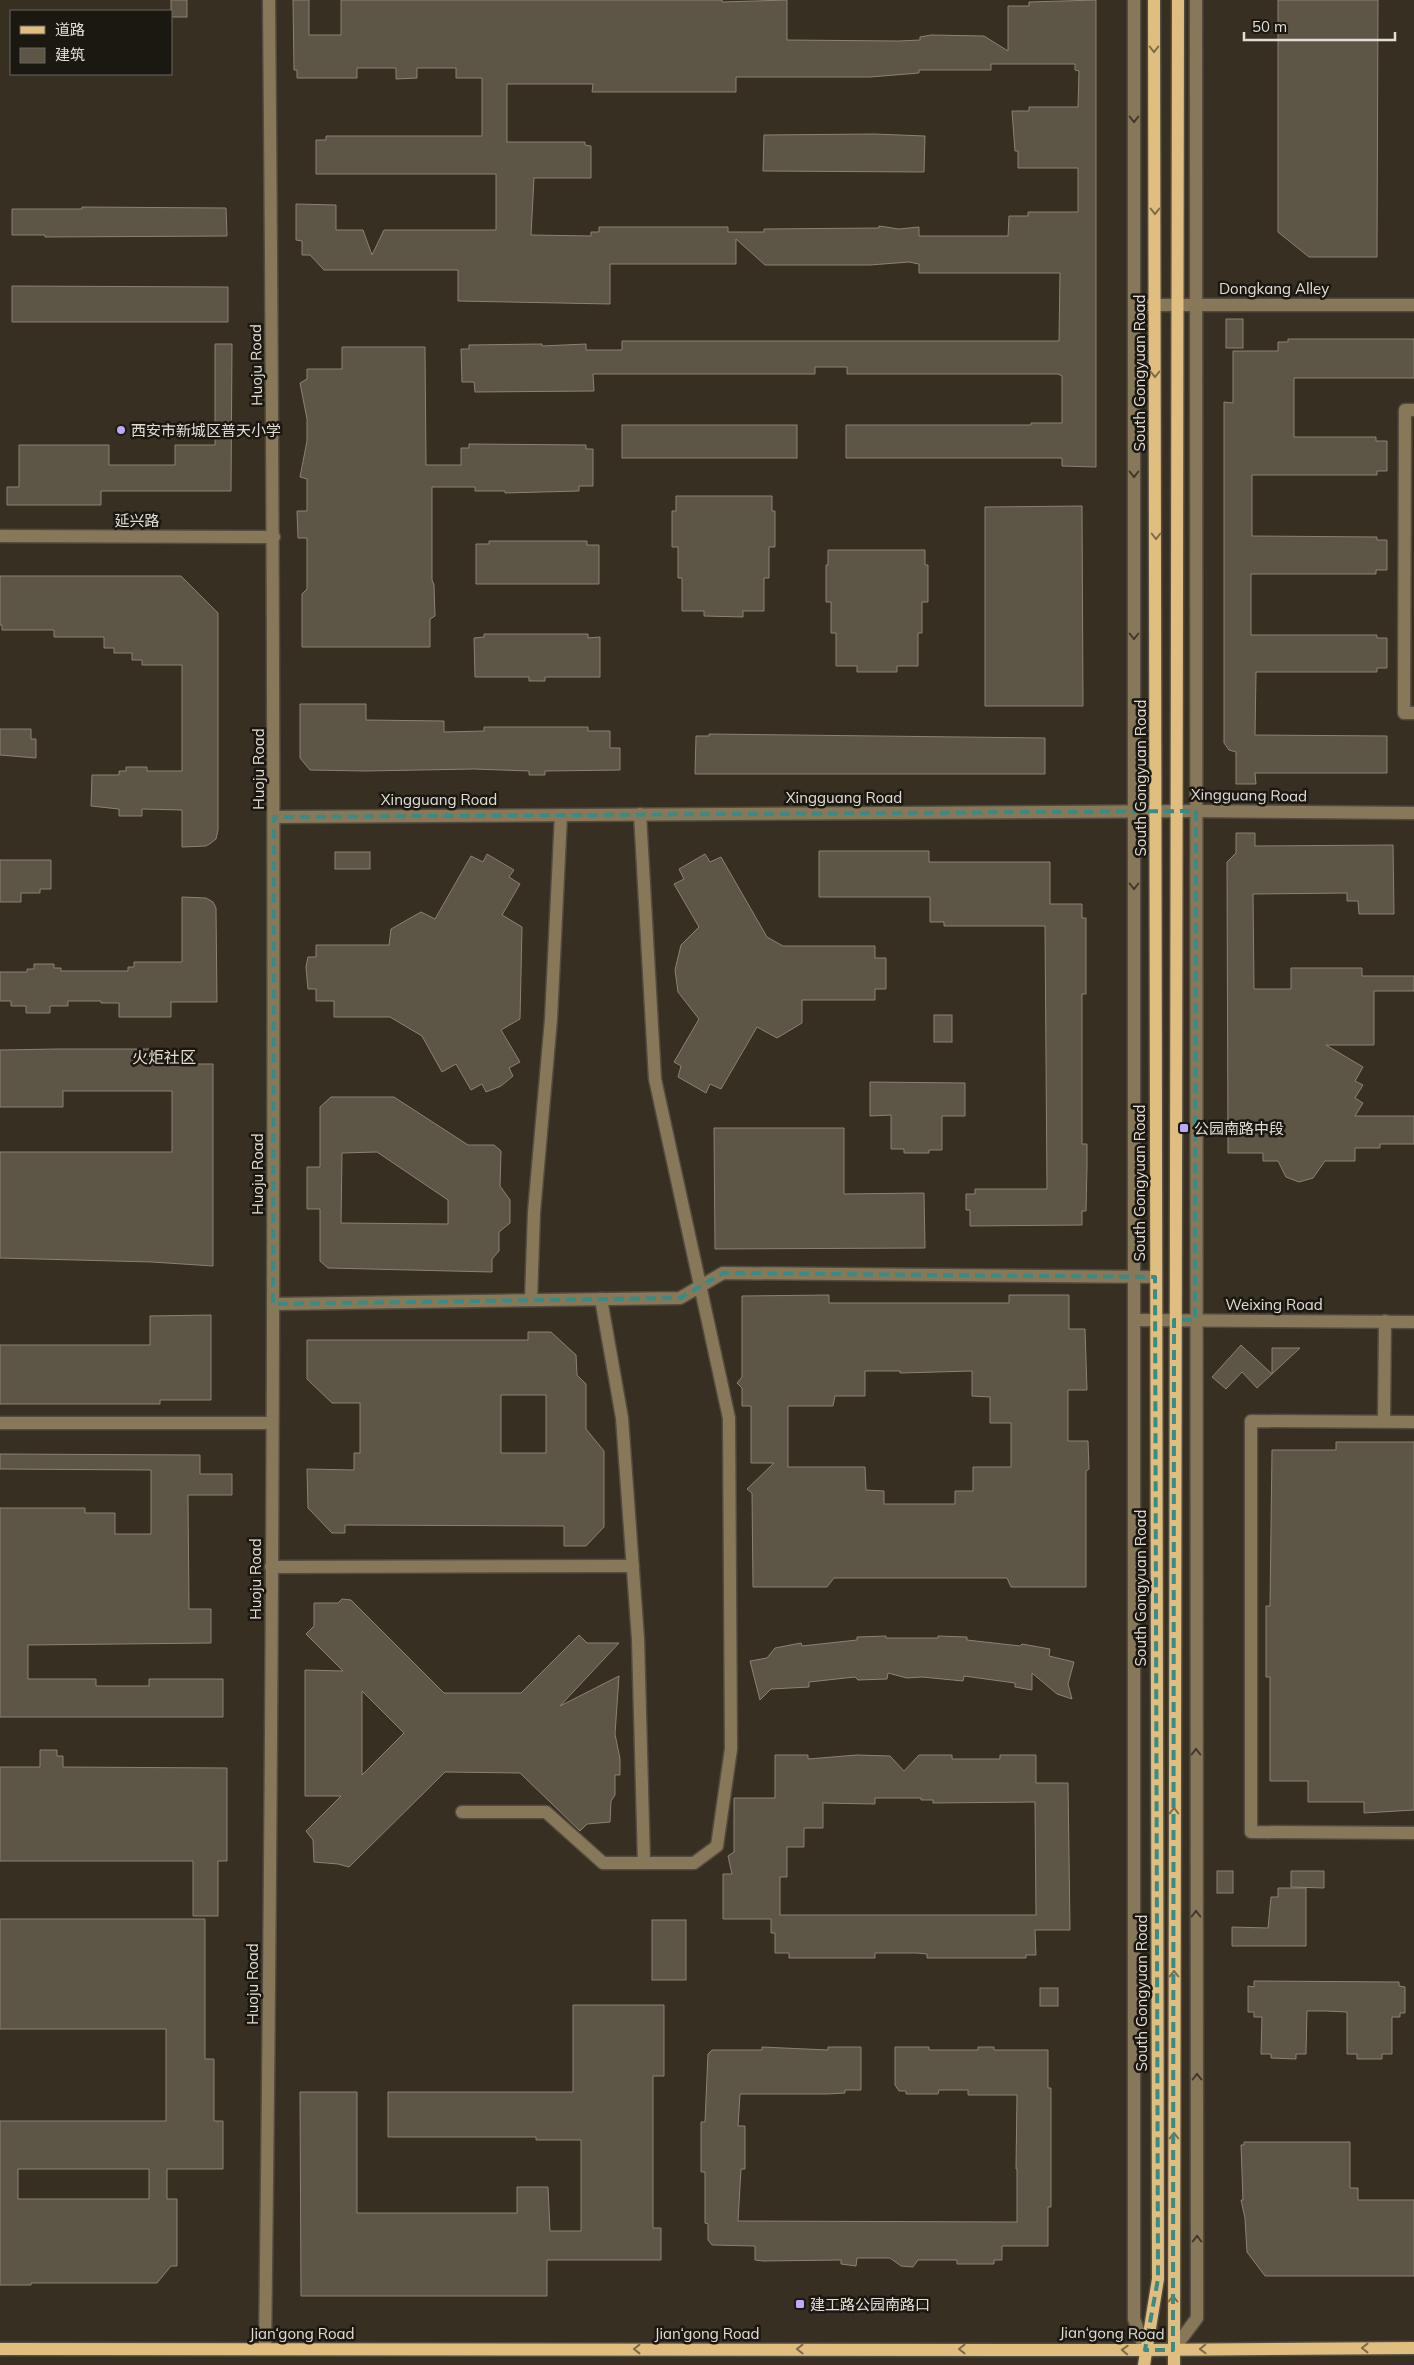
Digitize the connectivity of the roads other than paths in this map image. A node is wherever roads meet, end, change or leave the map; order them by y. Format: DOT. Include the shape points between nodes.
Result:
graph roads {
  1 [pos="269,0"];
  2 [pos="1134,0"];
  3 [pos="1154,0"];
  4 [pos="1178,0"];
  5 [pos="1196,0"];
  6 [pos="1195,304"];
  7 [pos="1134,305"];
  8 [pos="1155,305"];
  9 [pos="1177,305"];
  10 [pos="1414,305"];
  11 [pos="1414,410"];
  12 [pos="0,536"];
  13 [pos="274,537"];
  14 [pos="1414,713"];
  15 [pos="1196,810"];
  16 [pos="1134,811"];
  17 [pos="1157,811"];
  18 [pos="1176,811"];
  19 [pos="1414,813"];
  20 [pos="561,814"];
  21 [pos="640,814"];
  22 [pos="274,816"];
  23 [pos="1134,1277"];
  24 [pos="1155,1277"];
  25 [pos="700,1286"];
  26 [pos="601,1299"];
  27 [pos="531,1300"];
  28 [pos="273,1304"];
  29 [pos="1134,1320"];
  30 [pos="1155,1320"];
  31 [pos="1174,1320"];
  32 [pos="1195,1320"];
  33 [pos="1385,1322"];
  34 [pos="1414,1322"];
  35 [pos="0,1422"];
  36 [pos="1384,1422"];
  37 [pos="1414,1422"];
  38 [pos="272,1423"];
  39 [pos="633,1566"];
  40 [pos="271,1567"];
  41 [pos="462,1812"];
  42 [pos="1414,1833"];
  43 [pos="644,1863"];
  44 [pos="1414,2348"];
  45 [pos="0,2349"];
  46 [pos="265,2349"];
  47 [pos="1145,2350"];
  48 [pos="1174,2350"];
  49 [pos="1144,2365"];
  50 [pos="1174,2365"];
  1 -- 13 [label="street, Huoju Road"];
  2 -- 7 [label="street, one-way"];
  3 -- 8 [label="main road, South Gongyuan Road, one-way"];
  4 -- 9 [label="main road"];
  5 -- 6 [label="street"];
  6 -- 9 [label="street, Dongkang Alley"];
  6 -- 10 [label="street, Dongkang Alley"];
  6 -- 15 [label="street"];
  7 -- 8 [label="street, Dongkang Alley"];
  7 -- 16 [label="street, one-way"];
  8 -- 9 [label="street, Dongkang Alley"];
  8 -- 17 [label="main road, South Gongyuan Road, one-way"];
  9 -- 18 [label="main road"];
  11 -- 14 [label="street" via="1405,410 1404,712"];
  12 -- 13 [label="street, 延兴路"];
  13 -- 22 [label="street, Huoju Road"];
  15 -- 18 [label="street, Xingguang Road"];
  15 -- 19 [label="street, Xingguang Road"];
  15 -- 32 [label="street"];
  16 -- 17 [label="street, Xingguang Road"];
  16 -- 21 [label="street, Xingguang Road"];
  16 -- 23 [label="street, one-way"];
  17 -- 18 [label="street, Xingguang Road"];
  17 -- 24 [label="main road, South Gongyuan Road"];
  18 -- 31 [label="main road"];
  20 -- 21 [label="street, Xingguang Road"];
  20 -- 22 [label="street, Xingguang Road"];
  20 -- 27 [label="street" via="551,1018 534,1212"];
  21 -- 25 [label="street" via="655,1079"];
  22 -- 28 [label="street, Huoju Road"];
  23 -- 24 [label="street"];
  23 -- 25 [label="street" via="723,1273"];
  23 -- 29 [label="street"];
  24 -- 30 [label="main road, South Gongyuan Road"];
  25 -- 26 [label="street" via="680,1298"];
  25 -- 43 [label="street" via="728,1418 731,1749 717,1846 694,1863"];
  26 -- 27 [label="street"];
  26 -- 39 [label="street" via="622,1418"];
  27 -- 28 [label="street"];
  28 -- 38 [label="street, Huoju Road"];
  29 -- 30 [label="street, Weixing Road"];
  29 -- 47 [label="street" via="1134,2319"];
  30 -- 31 [label="street, Weixing Road"];
  30 -- 47 [label="main road, South Gongyuan Road" via="1158,2279"];
  31 -- 32 [label="street, Weixing Road"];
  48 -- 31 [label="main road, one-way"];
  32 -- 33 [label="street, Weixing Road"];
  48 -- 32 [label="street, one-way" via="1197,2318"];
  33 -- 34 [label="street, Weixing Road"];
  33 -- 36 [label="street"];
  35 -- 38 [label="street"];
  36 -- 37 [label="street"];
  36 -- 42 [label="street" via="1251,1421 1251,1832"];
  38 -- 40 [label="street, Huoju Road"];
  39 -- 40 [label="street"];
  39 -- 43 [label="street"];
  40 -- 46 [label="street, Huoju Road"];
  41 -- 43 [label="street" via="546,1812 603,1863"];
  44 -- 48 [label="main road, Jian‘gong Road, one-way"];
  45 -- 46 [label="main road, Jian‘gong Road"];
  47 -- 46 [label="main road, Jian‘gong Road, one-way"];
  47 -- 48 [label="main road, Jian‘gong Road"];
  47 -- 49 [label="main road, South Gongyuan Road"];
  48 -- 50 [label="main road"];
}
